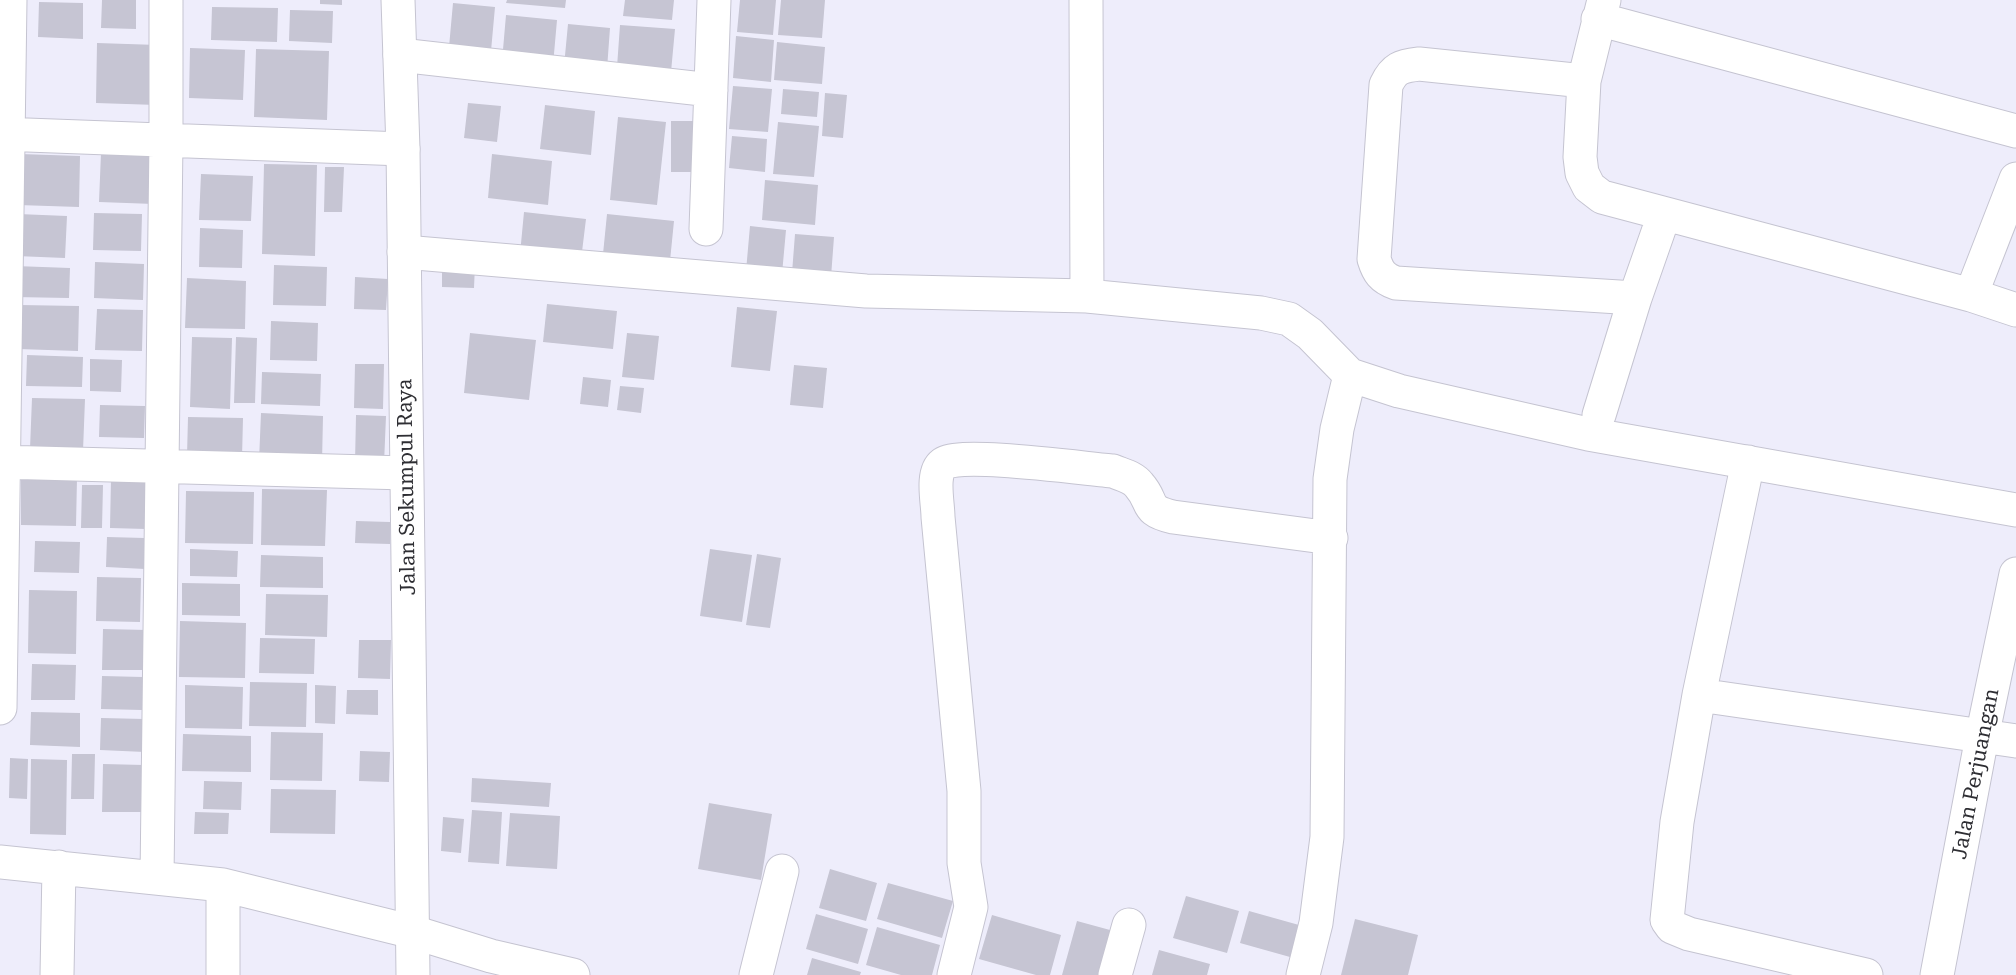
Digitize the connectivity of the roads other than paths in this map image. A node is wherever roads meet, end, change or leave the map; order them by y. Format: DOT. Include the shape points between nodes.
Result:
graph roads {
  1 [pos="10,0"];
  2 [pos="166,0"];
  3 [pos="398,0"];
  4 [pos="714,0"];
  5 [pos="1086,0"];
  6 [pos="1601,9"];
  7 [pos="400,55"];
  8 [pos="1584,81"];
  9 [pos="711,90"];
  10 [pos="2016,131"];
  11 [pos="4,134"];
  12 [pos="166,140"];
  13 [pos="403,149"];
  14 [pos="2016,179"];
  15 [pos="1664,215"];
  16 [pos="706,229"];
  17 [pos="404,252"];
  18 [pos="1971,295"];
  19 [pos="3,296"];
  20 [pos="1087,296"];
  21 [pos="1635,297"];
  22 [pos="2016,310"];
  23 [pos="1350,375"];
  24 [pos="1599,415"];
  25 [pos="2,462"];
  26 [pos="1748,462"];
  27 [pos="162,466"];
  28 [pos="406,473"];
  29 [pos="2016,510"];
  30 [pos="1331,538"];
  31 [pos="2016,574"];
  32 [pos="1,624"];
  33 [pos="1699,695"];
  34 [pos="0,708"];
  35 [pos="1982,737"];
  36 [pos="2016,741"];
  37 [pos="0,862"];
  38 [pos="60,867"];
  39 [pos="782,871"];
  40 [pos="157,878"];
  41 [pos="223,885"];
  42 [pos="1129,925"];
  43 [pos="413,932"];
  44 [pos="1809,969"];
  45 [pos="57,975"];
  46 [pos="223,975"];
  47 [pos="413,975"];
  48 [pos="573,975"];
  49 [pos="756,975"];
  50 [pos="954,975"];
  51 [pos="1115,975"];
  52 [pos="1303,975"];
  53 [pos="1866,975"];
  54 [pos="1937,975"];
  1 -- 11 [label="street"];
  2 -- 12 [label="street"];
  3 -- 7 [label="street, Jalan Sekumpul Raya"];
  4 -- 9 [label="street"];
  5 -- 20 [label="street"];
  6 -- 8 [label="street"];
  6 -- 10 [label="street"];
  7 -- 9 [label="street"];
  7 -- 13 [label="street, Jalan Sekumpul Raya"];
  8 -- 15 [label="street" via="1580,157 1589,187 1602,197"];
  8 -- 21 [label="street" via="1419,64 1405,65 1392,73 1386,85 1374,259 1378,271 1396,283"];
  9 -- 16 [label="street"];
  11 -- 12 [label="street"];
  11 -- 19 [label="street"];
  12 -- 13 [label="street"];
  12 -- 27 [label="street"];
  13 -- 17 [label="street, Jalan Sekumpul Raya"];
  14 -- 18 [label="street"];
  15 -- 18 [label="street"];
  15 -- 21 [label="street"];
  17 -- 20 [label="street" via="866,291"];
  17 -- 28 [label="street, Jalan Sekumpul Raya"];
  18 -- 22 [label="street"];
  19 -- 25 [label="street"];
  20 -- 23 [label="street" via="1289,319 1310,334"];
  21 -- 24 [label="street"];
  23 -- 26 [label="street" via="1399,391 1587,434"];
  23 -- 30 [label="street" via="1330,479"];
  25 -- 27 [label="street"];
  25 -- 32 [label="street"];
  26 -- 29 [label="street"];
  26 -- 33 [label="street"];
  27 -- 28 [label="street"];
  27 -- 40 [label="street"];
  28 -- 43 [label="street, Jalan Sekumpul Raya"];
  30 -- 50 [label="street" via="1158,513 1138,483 1113,471 977,459 951,459 944,463 936,475 938,517 964,791 964,863 971,907"];
  30 -- 52 [label="street" via="1327,837 1316,923"];
  31 -- 35 [label="street, Jalan Perjuangan"];
  32 -- 34 [label="street"];
  33 -- 35 [label="street"];
  33 -- 44 [label="street" via="1677,822 1667,920 1672,927 1689,934"];
  35 -- 36 [label="street"];
  35 -- 54 [label="street, Jalan Perjuangan"];
  37 -- 38 [label="street"];
  38 -- 40 [label="street"];
  38 -- 45 [label="street"];
  39 -- 49 [label="street"];
  40 -- 41 [label="street"];
  41 -- 43 [label="street"];
  41 -- 46 [label="street"];
  42 -- 51 [label="street"];
  43 -- 47 [label="street, Jalan Sekumpul Raya"];
  43 -- 48 [label="street"];
  44 -- 53 [label="street"];
}
